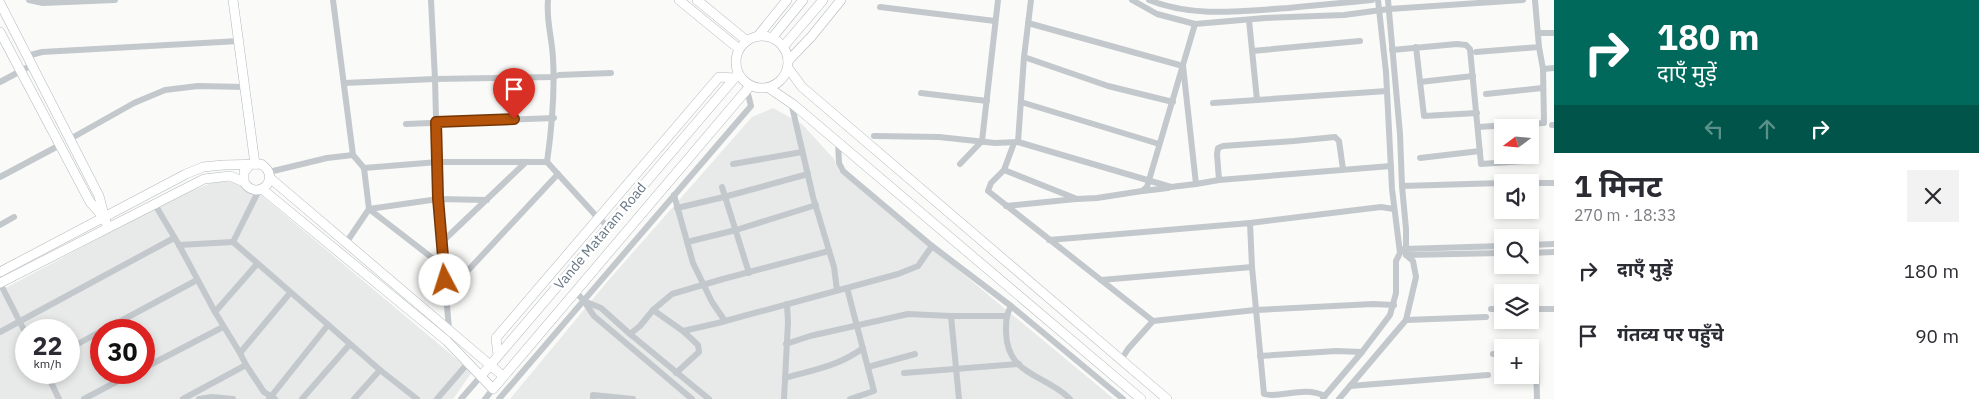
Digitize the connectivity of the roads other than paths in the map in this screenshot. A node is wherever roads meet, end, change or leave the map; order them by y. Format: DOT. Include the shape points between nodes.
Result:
graph roads {
  1 [pos="29,0"];
  2 [pos="116,0"];
  3 [pos="233,0"];
  4 [pos="333,0"];
  5 [pos="431,0"];
  6 [pos="548,0"];
  7 [pos="679,0"];
  8 [pos="697,0"];
  9 [pos="787,0"];
  10 [pos="803,0"];
  11 [pos="823,0"];
  12 [pos="841,0"];
  13 [pos="998,0"];
  14 [pos="1031,0"];
  15 [pos="1132,0"];
  16 [pos="1149,0"];
  17 [pos="1171,0"];
  18 [pos="1372,0"];
  19 [pos="1378,0"];
  20 [pos="1388,0"];
  21 [pos="1522,0"];
  22 [pos="1535,0"];
  23 [pos="0,3"];
  24 [pos="880,7"];
  25 [pos="1174,8"];
  26 [pos="1389,9"];
  27 [pos="1379,11"];
  28 [pos="1249,20"];
  29 [pos="995,21"];
  30 [pos="1028,23"];
  31 [pos="1195,24"];
  32 [pos="0,32"];
  33 [pos="1554,32"];
  34 [pos="1538,33"];
  35 [pos="758,36"];
  36 [pos="772,38"];
  37 [pos="747,40"];
  38 [pos="239,41"];
  39 [pos="1360,42"];
  40 [pos="783,47"];
  41 [pos="1416,47"];
  42 [pos="1539,47"];
  43 [pos="739,49"];
  44 [pos="1392,50"];
  45 [pos="1252,51"];
  46 [pos="1476,52"];
  47 [pos="27,56"];
  48 [pos="1024,57"];
  49 [pos="788,64"];
  50 [pos="32,65"];
  51 [pos="1183,66"];
  52 [pos="1554,68"];
  53 [pos="1543,69"];
  54 [pos="20,71"];
  55 [pos="612,73"];
  56 [pos="736,76"];
  57 [pos="1473,76"];
  58 [pos="552,77"];
  59 [pos="435,79"];
  60 [pos="0,82"];
  61 [pos="1420,82"];
  62 [pos="344,83"];
  63 [pos="245,86"];
  64 [pos="748,88"];
  65 [pos="769,88"];
  66 [pos="1542,88"];
  67 [pos="1387,91"];
  68 [pos="921,93"];
  69 [pos="1486,94"];
  70 [pos="1257,100"];
  71 [pos="987,101"];
  72 [pos="790,102"];
  73 [pos="1021,102"];
  74 [pos="1173,102"];
  75 [pos="1213,103"];
  76 [pos="1477,113"];
  77 [pos="554,118"];
  78 [pos="436,122"];
  79 [pos="406,124"];
  80 [pos="1539,124"];
  81 [pos="1478,127"];
  82 [pos="1494,127"];
  83 [pos="874,136"];
  84 [pos="70,138"];
  85 [pos="982,141"];
  86 [pos="838,142"];
  87 [pos="1016,143"];
  88 [pos="1159,144"];
  89 [pos="60,145"];
  90 [pos="1480,151"];
  91 [pos="802,152"];
  92 [pos="353,155"];
  93 [pos="1420,158"];
  94 [pos="438,162"];
  95 [pos="526,162"];
  96 [pos="547,162"];
  97 [pos="1494,163"];
  98 [pos="733,164"];
  99 [pos="960,164"];
  100 [pos="252,165"];
  101 [pos="1391,166"];
  102 [pos="364,168"];
  103 [pos="1342,169"];
  104 [pos="1004,170"];
  105 [pos="558,174"];
  106 [pos="808,174"];
  107 [pos="269,175"];
  108 [pos="0,177"];
  109 [pos="1219,180"];
  110 [pos="1150,181"];
  111 [pos="244,182"];
  112 [pos="1494,183"];
  113 [pos="1539,183"];
  114 [pos="1554,183"];
  115 [pos="1196,184"];
  116 [pos="1402,186"];
  117 [pos="722,187"];
  118 [pos="1171,187"];
  119 [pos="261,190"];
  120 [pos="1142,191"];
  121 [pos="674,195"];
  122 [pos="724,197"];
  123 [pos="438,198"];
  124 [pos="1077,198"];
  125 [pos="486,200"];
  126 [pos="154,203"];
  127 [pos="816,205"];
  128 [pos="1006,206"];
  129 [pos="677,208"];
  130 [pos="1394,209"];
  131 [pos="370,210"];
  132 [pos="14,217"];
  133 [pos="598,218"];
  134 [pos="106,222"];
  135 [pos="1250,224"];
  136 [pos="0,225"];
  137 [pos="608,226"];
  138 [pos="736,230"];
  139 [pos="174,238"];
  140 [pos="1049,240"];
  141 [pos="233,242"];
  142 [pos="442,242"];
  143 [pos="687,242"];
  144 [pos="346,243"];
  145 [pos="1554,244"];
  146 [pos="179,245"];
  147 [pos="1539,245"];
  148 [pos="932,246"];
  149 [pos="1494,246"];
  150 [pos="829,251"];
  151 [pos="1403,252"];
  152 [pos="1554,252"];
  153 [pos="1494,253"];
  154 [pos="1539,253"];
  155 [pos="257,264"];
  156 [pos="444,267"];
  157 [pos="1252,267"];
  158 [pos="0,272"];
  159 [pos="749,273"];
  160 [pos="197,280"];
  161 [pos="1101,280"];
  162 [pos="0,283"];
  163 [pos="704,284"];
  164 [pos="847,288"];
  165 [pos="837,290"];
  166 [pos="576,292"];
  167 [pos="290,293"];
  168 [pos="446,294"];
  169 [pos="584,301"];
  170 [pos="787,304"];
  171 [pos="1394,305"];
  172 [pos="1011,306"];
  173 [pos="1554,308"];
  174 [pos="1539,309"];
  175 [pos="652,310"];
  176 [pos="1255,310"];
  177 [pos="215,312"];
  178 [pos="951,316"];
  179 [pos="1006,316"];
  180 [pos="1486,317"];
  181 [pos="18,319"];
  182 [pos="26,319"];
  183 [pos="124,319"];
  184 [pos="1406,320"];
  185 [pos="725,321"];
  186 [pos="1153,321"];
  187 [pos="15,324"];
  188 [pos="328,325"];
  189 [pos="857,326"];
  190 [pos="223,327"];
  191 [pos="449,329"];
  192 [pos="683,331"];
  193 [pos="0,332"];
  194 [pos="630,334"];
  195 [pos="350,344"];
  196 [pos="786,344"];
  197 [pos="863,348"];
  198 [pos="1362,352"];
  199 [pos="240,353"];
  200 [pos="916,354"];
  201 [pos="498,355"];
  202 [pos="1260,356"];
  203 [pos="1121,360"];
  204 [pos="155,362"];
  205 [pos="468,363"];
  206 [pos="491,364"];
  207 [pos="1019,364"];
  208 [pos="246,365"];
  209 [pos="868,366"];
  210 [pos="955,368"];
  211 [pos="380,370"];
  212 [pos="676,373"];
  213 [pos="904,373"];
  214 [pos="1488,375"];
  215 [pos="481,376"];
  216 [pos="503,376"];
  217 [pos="785,378"];
  218 [pos="52,384"];
  219 [pos="112,384"];
  220 [pos="1537,384"];
  221 [pos="1350,386"];
  222 [pos="493,389"];
  223 [pos="874,391"];
  224 [pos="1323,397"];
  225 [pos="59,399"];
  226 [pos="84,399"];
  227 [pos="183,399"];
  228 [pos="199,399"];
  229 [pos="233,399"];
  230 [pos="272,399"];
  231 [pos="302,399"];
  232 [pos="354,399"];
  233 [pos="417,399"];
  234 [pos="437,399"];
  235 [pos="461,399"];
  236 [pos="485,399"];
  237 [pos="499,399"];
  238 [pos="593,399"];
  239 [pos="633,399"];
  240 [pos="692,399"];
  241 [pos="709,399"];
  242 [pos="784,399"];
  243 [pos="850,399"];
  244 [pos="877,399"];
  245 [pos="959,399"];
  246 [pos="1069,399"];
  247 [pos="1123,399"];
  248 [pos="1141,399"];
  249 [pos="1167,399"];
  250 [pos="1339,399"];
  251 [pos="1537,399"];
  1 -- 2 [label="street" via="42,3"];
  3 -- 38 [label="main road"];
  4 -- 62 [label="street"];
  5 -- 59 [label="street"];
  6 -- 58 [label="street"];
  7 -- 43 [label="main road"];
  8 -- 37 [label="main road"];
  9 -- 35 [label="main road"];
  10 -- 36 [label="main road"];
  11 -- 40 [label="main road"];
  12 -- 49 [label="main road"];
  13 -- 29 [label="street"];
  14 -- 30 [label="street"];
  15 -- 31 [label="street" via="1156,14"];
  16 -- 25 [label="street"];
  17 -- 25 [label="street"];
  18 -- 25 [label="street" via="1215,12"];
  19 -- 27 [label="street"];
  20 -- 26 [label="street"];
  21 -- 26 [label="street"];
  22 -- 34 [label="street"];
  23 -- 47 [label="main road"];
  24 -- 29 [label="street"];
  26 -- 27 [label="street"];
  26 -- 44 [label="street"];
  27 -- 28 [label="street"];
  27 -- 67 [label="street"];
  28 -- 31 [label="street"];
  28 -- 45 [label="street"];
  29 -- 71 [label="street"];
  30 -- 48 [label="street"];
  30 -- 51 [label="street"];
  31 -- 51 [label="street"];
  32 -- 54 [label="main road"];
  33 -- 34 [label="street"];
  34 -- 42 [label="street"];
  35 -- 36 [label="main road"];
  35 -- 37 [label="main road"];
  36 -- 40 [label="main road"];
  37 -- 43 [label="main road"];
  38 -- 47 [label="street" via="42,52"];
  38 -- 63 [label="main road"];
  39 -- 45 [label="street"];
  40 -- 49 [label="main road"];
  41 -- 44 [label="street"];
  41 -- 57 [label="street" via="1466,45 1470,49"];
  41 -- 61 [label="street"];
  42 -- 46 [label="street"];
  42 -- 53 [label="street"];
  43 -- 56 [label="main road"];
  44 -- 116 [label="street"];
  45 -- 70 [label="street"];
  47 -- 50 [label="main road"];
  48 -- 73 [label="street"];
  48 -- 74 [label="street" via="1108,86"];
  49 -- 65 [label="main road" via="781,81"];
  49 -- 203 [label="main road" via="802,87"];
  50 -- 54 [label="street"];
  50 -- 84 [label="main road"];
  51 -- 74 [label="street"];
  51 -- 115 [label="street"];
  52 -- 53 [label="street"];
  53 -- 66 [label="street"];
  54 -- 60 [label="street"];
  54 -- 89 [label="main road"];
  55 -- 58 [label="street"];
  56 -- 64 [label="main road"];
  56 -- 133 [label="main road" via="719,77"];
  56 -- 137 [label="main road, Vande Mataram Road"];
  57 -- 61 [label="street"];
  57 -- 76 [label="street"];
  58 -- 59 [label="street"];
  58 -- 77 [label="street"];
  59 -- 62 [label="street"];
  59 -- 78 [label="street"];
  61 -- 76 [label="street" via="1424,116"];
  62 -- 92 [label="street"];
  63 -- 84 [label="street" via="165,90"];
  63 -- 100 [label="main road"];
  64 -- 65 [label="main road"];
  64 -- 121 [label="street" via="751,106"];
  64 -- 166 [label="main road, Vande Mataram Road"];
  65 -- 72 [label="main road"];
  66 -- 69 [label="street"];
  66 -- 80 [label="street" via="1544,123"];
  67 -- 70 [label="street"];
  67 -- 101 [label="street"];
  68 -- 71 [label="street"];
  70 -- 75 [label="street"];
  71 -- 85 [label="street"];
  72 -- 86 [label="main road"];
  72 -- 91 [label="street"];
  73 -- 87 [label="street"];
  73 -- 88 [label="street"];
  74 -- 88 [label="street"];
  76 -- 81 [label="street"];
  77 -- 78 [label="street"];
  77 -- 96 [label="street"];
  78 -- 79 [label="street"];
  78 -- 94 [label="street"];
  81 -- 82 [label="street"];
  81 -- 90 [label="street"];
  83 -- 85 [label="street"];
  84 -- 134 [label="main road" via="99,196"];
  85 -- 87 [label="street"];
  85 -- 99 [label="street"];
  86 -- 148 [label="street" via="842,171"];
  86 -- 248 [label="main road"];
  87 -- 104 [label="street"];
  87 -- 110 [label="street"];
  88 -- 110 [label="street"];
  89 -- 108 [label="street"];
  89 -- 134 [label="main road" via="90,202"];
  90 -- 93 [label="street"];
  90 -- 97 [label="street" via="1481,164"];
  91 -- 98 [label="street"];
  91 -- 106 [label="street"];
  92 -- 102 [label="street"];
  92 -- 107 [label="street" via="327,158"];
  94 -- 95 [label="street"];
  94 -- 102 [label="street"];
  94 -- 123 [label="street"];
  95 -- 96 [label="street"];
  95 -- 125 [label="street"];
  96 -- 105 [label="street"];
  100 -- 107 [label="main road" via="261,164"];
  100 -- 111 [label="main road" via="244,172"];
  100 -- 134 [label="main road" via="203,167"];
  101 -- 103 [label="street"];
  101 -- 130 [label="street"];
  102 -- 131 [label="street"];
  103 -- 109 [label="street"];
  103 -- 109 [label="street" via="1339,141 1335,136 1260,142 1218,148"];
  104 -- 124 [label="street"];
  104 -- 128 [label="street" via="988,191"];
  105 -- 133 [label="street"];
  105 -- 168 [label="street"];
  106 -- 122 [label="street"];
  106 -- 127 [label="street"];
  107 -- 119 [label="main road" via="268,183"];
  107 -- 144 [label="main road"];
  109 -- 115 [label="street"];
  110 -- 118 [label="street"];
  110 -- 120 [label="street"];
  111 -- 119 [label="main road" via="250,189"];
  111 -- 126 [label="main road" via="230,176 204,179"];
  112 -- 116 [label="street"];
  113 -- 114 [label="street"];
  115 -- 118 [label="street"];
  116 -- 151 [label="street"];
  117 -- 122 [label="street"];
  118 -- 120 [label="street"];
  119 -- 141 [label="street"];
  119 -- 205 [label="main road" via="447,341"];
  120 -- 124 [label="street"];
  121 -- 129 [label="street"];
  121 -- 169 [label="street"];
  122 -- 129 [label="street"];
  122 -- 138 [label="street"];
  123 -- 125 [label="street"];
  123 -- 131 [label="street"];
  123 -- 142 [label="street"];
  124 -- 128 [label="street"];
  125 -- 142 [label="street"];
  126 -- 134 [label="main road"];
  126 -- 139 [label="street"];
  127 -- 138 [label="street"];
  127 -- 150 [label="street"];
  128 -- 140 [label="street"];
  129 -- 143 [label="street"];
  130 -- 135 [label="street" via="1381,207"];
  130 -- 151 [label="street"];
  131 -- 144 [label="street"];
  131 -- 156 [label="street"];
  132 -- 136 [label="street"];
  133 -- 137 [label="street"];
  133 -- 201 [label="main road" via="496,338"];
  134 -- 158 [label="main road"];
  134 -- 162 [label="main road"];
  135 -- 140 [label="street"];
  135 -- 157 [label="street"];
  137 -- 201 [label="main road, Vande Mataram Road"];
  138 -- 143 [label="street"];
  138 -- 159 [label="street"];
  139 -- 146 [label="street"];
  139 -- 182 [label="street"];
  140 -- 161 [label="street"];
  141 -- 146 [label="street"];
  141 -- 155 [label="street"];
  142 -- 156 [label="street"];
  143 -- 163 [label="street"];
  144 -- 191 [label="main road"];
  145 -- 147 [label="street"];
  146 -- 160 [label="street"];
  148 -- 164 [label="street" via="918,266"];
  148 -- 172 [label="street"];
  149 -- 151 [label="street"];
  150 -- 159 [label="street"];
  150 -- 165 [label="street"];
  151 -- 153 [label="street"];
  151 -- 171 [label="street" via="1396,261"];
  151 -- 184 [label="street" via="1413,261 1416,277"];
  152 -- 154 [label="street"];
  155 -- 167 [label="street"];
  155 -- 177 [label="street"];
  156 -- 168 [label="street"];
  157 -- 161 [label="street"];
  157 -- 176 [label="street"];
  159 -- 163 [label="street"];
  160 -- 177 [label="street"];
  160 -- 183 [label="street"];
  161 -- 186 [label="street"];
  162 -- 181 [label="street"];
  163 -- 175 [label="street" via="672,294"];
  163 -- 185 [label="street"];
  164 -- 165 [label="street"];
  164 -- 189 [label="street"];
  165 -- 170 [label="street"];
  166 -- 169 [label="street"];
  166 -- 216 [label="main road, Vande Mataram Road"];
  167 -- 188 [label="street"];
  167 -- 199 [label="street"];
  168 -- 191 [label="street"];
  169 -- 194 [label="street" via="601,308"];
  169 -- 237 [label="street"];
  169 -- 240 [label="street" via="594,316"];
  170 -- 185 [label="street"];
  170 -- 196 [label="street"];
  171 -- 176 [label="street"];
  171 -- 198 [label="street"];
  172 -- 179 [label="street"];
  172 -- 247 [label="street"];
  173 -- 174 [label="street"];
  175 -- 192 [label="street"];
  175 -- 194 [label="street"];
  176 -- 186 [label="street"];
  176 -- 202 [label="street"];
  177 -- 190 [label="street"];
  178 -- 179 [label="street"];
  178 -- 189 [label="street" via="908,314"];
  178 -- 210 [label="street"];
  179 -- 207 [label="street" via="1006,346"];
  180 -- 184 [label="street"];
  184 -- 221 [label="street"];
  185 -- 192 [label="street"];
  186 -- 203 [label="street"];
  187 -- 193 [label="street"];
  188 -- 195 [label="street"];
  188 -- 230 [label="street"];
  189 -- 196 [label="street"];
  189 -- 197 [label="street"];
  190 -- 199 [label="street"];
  190 -- 204 [label="street"];
  191 -- 206 [label="main road"];
  192 -- 212 [label="street" via="698,345 699,352"];
  194 -- 212 [label="street"];
  195 -- 211 [label="street"];
  195 -- 231 [label="street"];
  196 -- 217 [label="street"];
  197 -- 209 [label="street"];
  197 -- 217 [label="street" via="830,367"];
  198 -- 202 [label="street"];
  198 -- 224 [label="street"];
  199 -- 208 [label="street"];
  200 -- 209 [label="street"];
  201 -- 206 [label="main road, Vande Mataram Road"];
  202 -- 224 [label="street" via="1263,390 1267,396 1311,391"];
  203 -- 249 [label="main road"];
  205 -- 215 [label="main road"];
  205 -- 234 [label="street"];
  206 -- 215 [label="main road, Vande Mataram Road"];
  206 -- 216 [label="main road"];
  207 -- 210 [label="street"];
  207 -- 246 [label="street" via="1064,392"];
  208 -- 227 [label="street"];
  208 -- 230 [label="street"];
  209 -- 223 [label="street"];
  210 -- 213 [label="street"];
  210 -- 245 [label="street"];
  211 -- 232 [label="street"];
  211 -- 233 [label="street"];
  212 -- 241 [label="street"];
  214 -- 221 [label="street"];
  215 -- 222 [label="main road"];
  215 -- 235 [label="street, Vande Mataram Road"];
  216 -- 222 [label="main road, Vande Mataram Road"];
  217 -- 242 [label="street"];
  218 -- 225 [label="street"];
  219 -- 226 [label="street"];
  220 -- 251 [label="street"];
  221 -- 250 [label="street"];
  222 -- 236 [label="street, Vande Mataram Road"];
  223 -- 243 [label="street"];
  223 -- 244 [label="street"];
  228 -- 229 [label="street"];
  238 -- 239 [label="street" via="593,395"];
}
